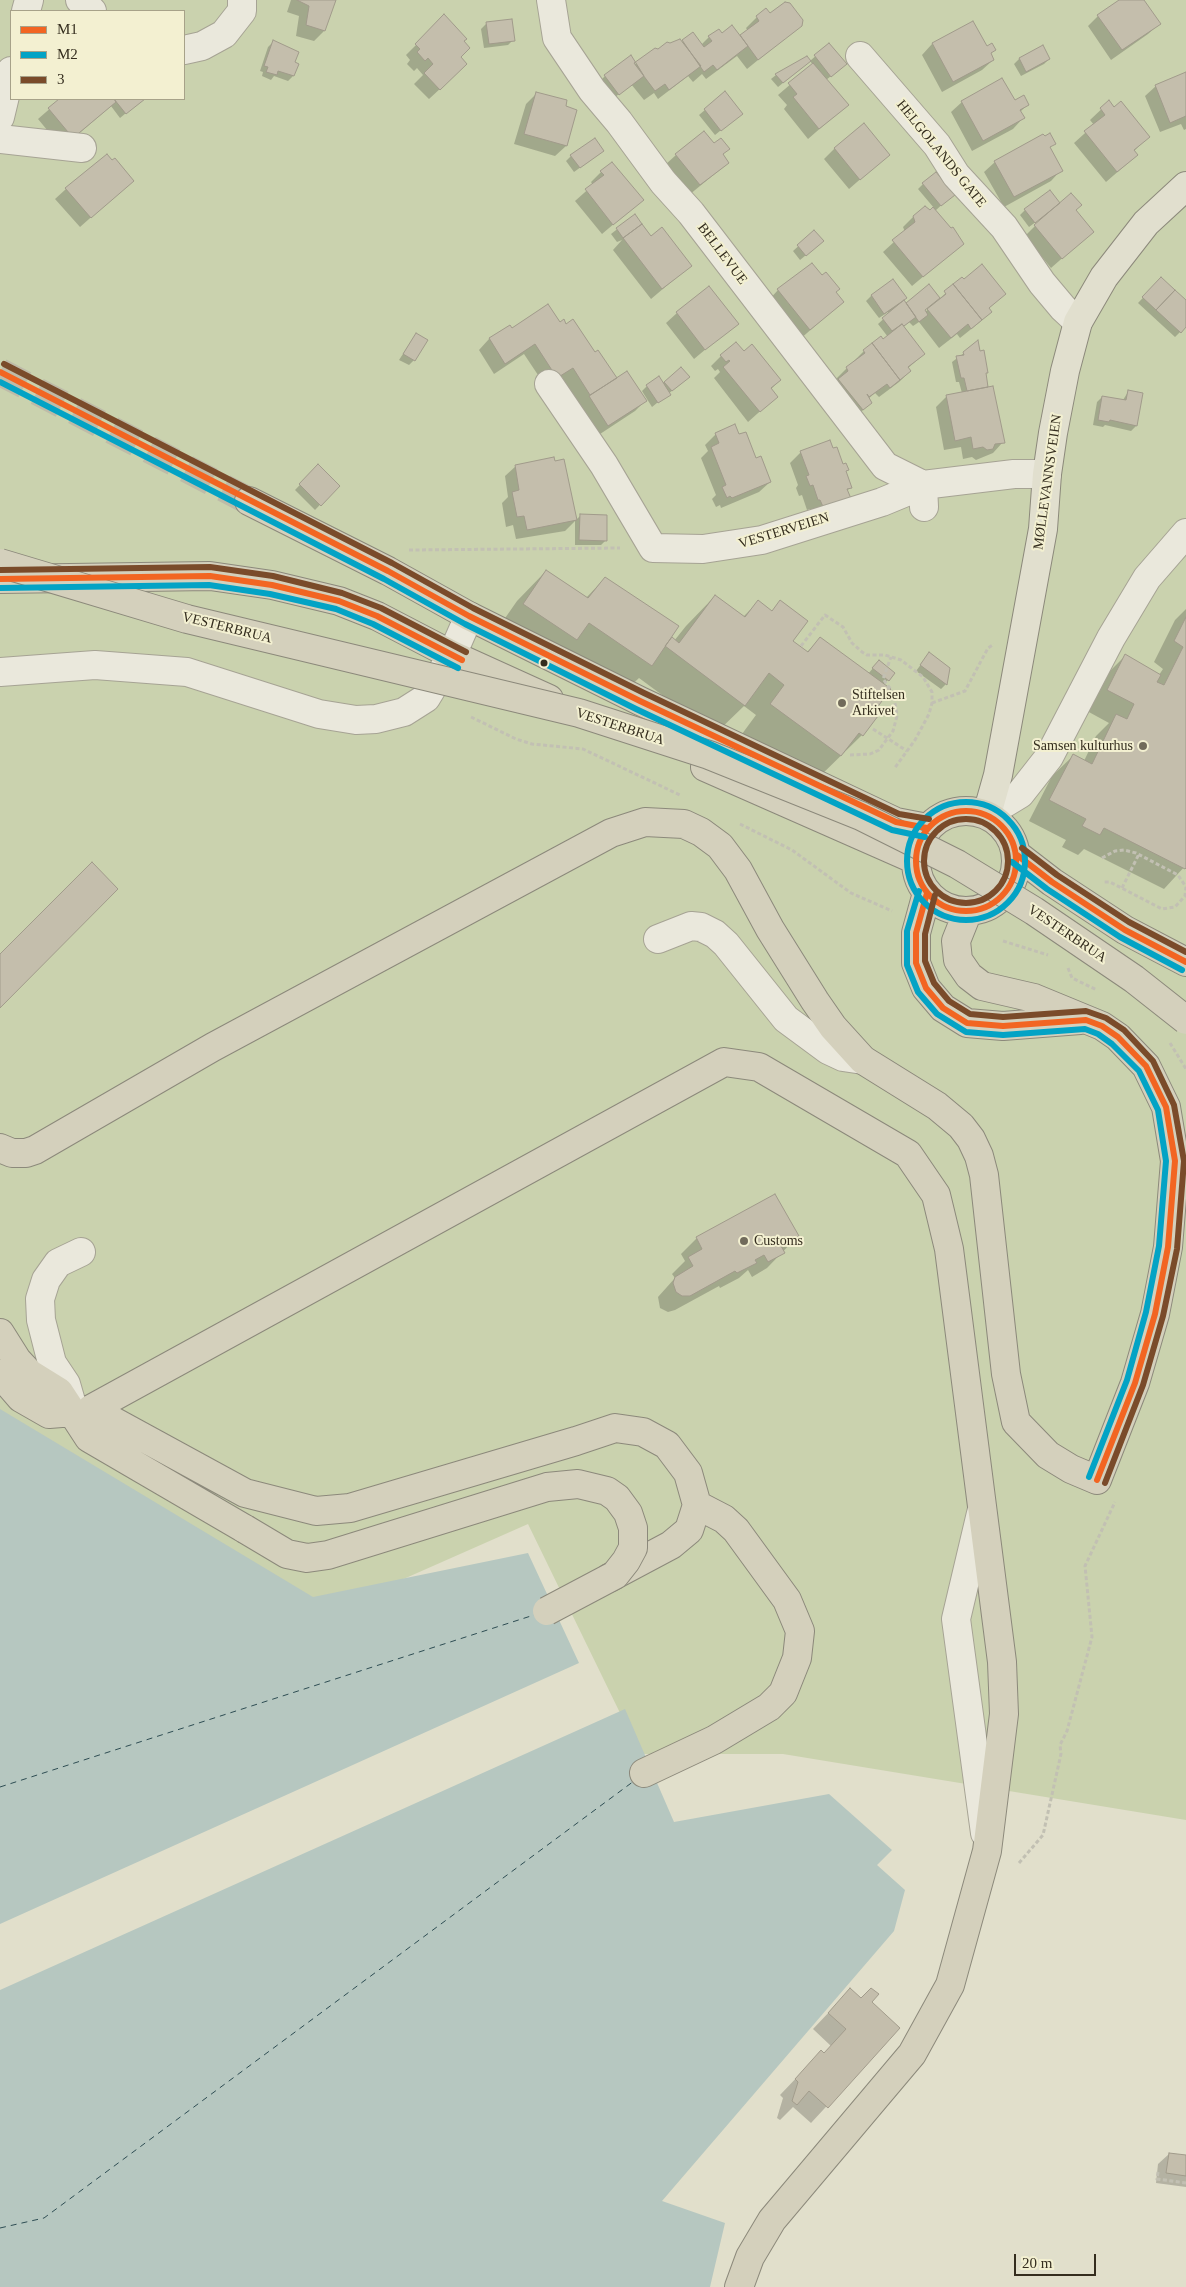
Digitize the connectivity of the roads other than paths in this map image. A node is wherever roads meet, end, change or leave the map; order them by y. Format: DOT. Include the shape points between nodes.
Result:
graph roads {
  1 [pos="80,0"];
  2 [pos="242,0"];
  3 [pos="551,0"];
  4 [pos="91,10"];
  5 [pos="185,50"];
  6 [pos="860,56"];
  7 [pos="10,74"];
  8 [pos="0,118"];
  9 [pos="0,139"];
  10 [pos="82,148"];
  11 [pos="1186,186"];
  12 [pos="1078,322"];
  13 [pos="549,384"];
  14 [pos="1047,474"];
  15 [pos="923,496"];
  16 [pos="249,501"];
  17 [pos="1186,533"];
  18 [pos="0,563"];
  19 [pos="0,579"];
  20 [pos="469,616"];
  21 [pos="452,655"];
  22 [pos="0,672"];
  23 [pos="987,814"];
  24 [pos="927,828"];
  25 [pos="1017,855"];
  26 [pos="916,860"];
  27 [pos="927,893"];
  28 [pos="1005,893"];
  29 [pos="968,911"];
  30 [pos="1125,930"];
  31 [pos="658,939"];
  32 [pos="1186,962"];
  33 [pos="1086,1020"];
  34 [pos="1186,1020"];
  35 [pos="863,1060"];
  36 [pos="0,1148"];
  37 [pos="81,1252"];
  38 [pos="0,1333"];
  39 [pos="0,1374"];
  40 [pos="83,1411"];
  41 [pos="697,1505"];
  42 [pos="982,1507"];
  43 [pos="644,1773"];
  44 [pos="987,1851"];
  45 [pos="739,2287"];
  1 -- 4 [label="street"];
  2 -- 5 [label="street" via="242,11 224,34 202,46"];
  3 -- 15 [label="street, BELLEVUE" via="558,38 592,90 885,466"];
  6 -- 12 [label="street, HELGOLANDS GATE" via="937,145 956,175 1004,227 1042,284"];
  7 -- 8 [label="street"];
  9 -- 10 [label="street"];
  11 -- 12 [label="main road, MØLLEVANNSVEIEN" via="1146,223 1104,278"];
  12 -- 14 [label="main road, MØLLEVANNSVEIEN" via="1065,371"];
  13 -- 15 [label="street, VESTERVEIEN" via="604,465 653,548 703,550 762,540 882,502"];
  14 -- 15 [label="street" via="1014,474"];
  14 -- 23 [label="main road, MØLLEVANNSVEIEN" via="1043,529 998,775"];
  16 -- 20 [label="highway"];
  17 -- 23 [label="street" via="1143,585 1111,638 1050,757 1020,794"];
  18 -- 34 [label="highway, VESTERBRUA, bridge" via="187,619 579,713 709,755 860,816 957,864 1034,911"];
  19 -- 21 [label="highway" via="210,576 272,585 339,601 377,616"];
  20 -- 21 [label="street"];
  20 -- 24 [label="highway" via="896,822"];
  21 -- 22 [label="street" via="426,698 404,712 376,720 319,714 187,672 95,665"];
  21 -- 26 [label="highway"];
  23 -- 24 [label="highway" via="955,811 940,817"];
  23 -- 25 [label="highway" via="1012,838"];
  24 -- 26 [label="highway" via="919,843"];
  25 -- 28 [label="highway" via="1013,882"];
  25 -- 30 [label="highway"];
  26 -- 27 [label="highway" via="918,878"];
  27 -- 29 [label="highway" via="946,906"];
  27 -- 33 [label="highway" via="916,933 916,963 926,988 943,1008 967,1023 1003,1026"];
  28 -- 29 [label="highway" via="982,909"];
  28 -- 30 [label="highway"];
  29 -- 33 [label="highway" via="956,941 958,960 969,976 982,986 1034,998"];
  30 -- 32 [label="highway"];
  31 -- 35 [label="street" via="691,926 715,934 786,1019 828,1050 843,1057"];
  33 -- 35 [label="highway" via="1118,1037 1146,1066 1166,1107 1174,1169 1168,1247 1155,1314 1108,1487 1048,1455 1016,1422 1006,1374 984,1175 971,1139 937,1106"];
  35 -- 36 [label="highway" via="815,1001 738,870 720,846 684,824 645,822 612,833 230,1037 34,1150 12,1153"];
  37 -- 40 [label="street" via="58,1263 46,1280 40,1299 41,1320 52,1362"];
  38 -- 40 [label="highway" via="30,1374"];
  39 -- 40 [label="highway" via="21,1398 49,1414"];
  40 -- 41 [label="highway" via="246,1493 316,1511 350,1508 615,1428 644,1432 667,1444 688,1473"];
  40 -- 41 [label="highway, bridge" via="90,1438 287,1554 307,1558 328,1555 547,1487 578,1484 607,1491 628,1513 633,1528 633,1548 626,1561 615,1575 547,1611 671,1545 689,1530"];
  40 -- 42 [label="highway" via="724,1062 759,1067 908,1154 936,1195 950,1249"];
  41 -- 43 [label="highway" via="736,1530 787,1600 800,1631 797,1658 783,1693 769,1707 714,1740"];
  42 -- 44 [label="highway" via="1002,1662 1004,1714"];
  42 -- 44 [label="street" via="956,1619"];
  44 -- 45 [label="highway" via="950,1986 912,2054 772,2220 750,2256"];
}
